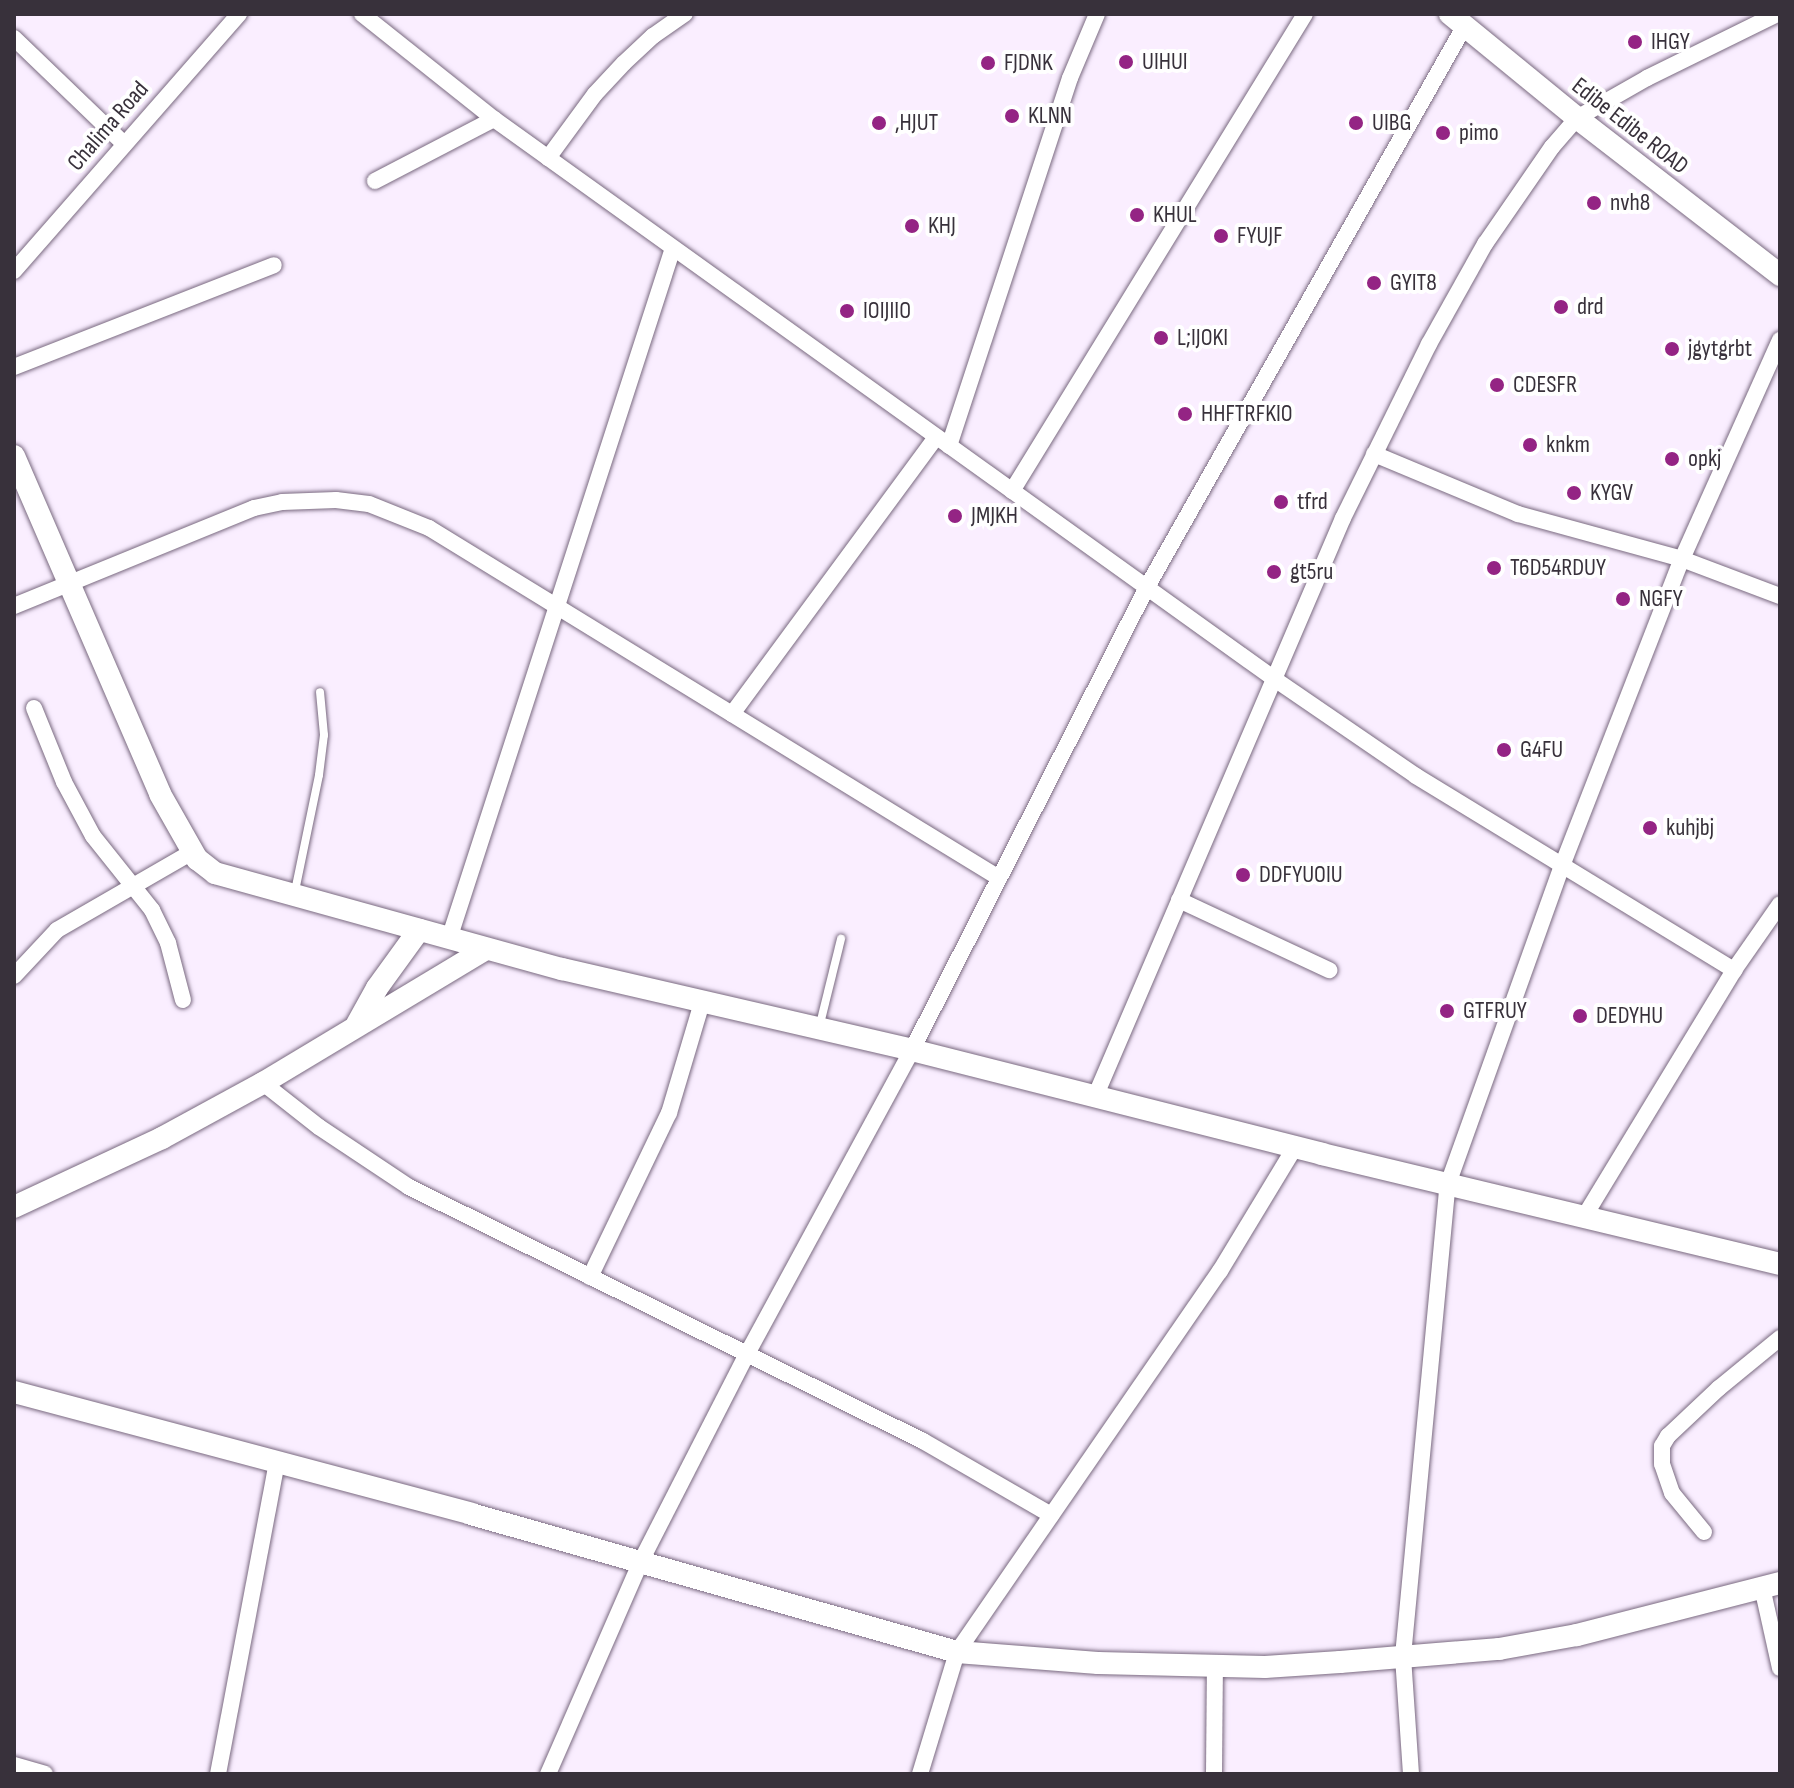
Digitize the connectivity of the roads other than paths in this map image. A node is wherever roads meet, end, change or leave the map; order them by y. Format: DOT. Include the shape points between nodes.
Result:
graph roads {
  1 [pos="239,14"];
  2 [pos="362,14"];
  3 [pos="685,14"];
  4 [pos="1097,14"];
  5 [pos="1305,14"];
  6 [pos="1768,16"];
  7 [pos="1457,21"];
  8 [pos="14,38"];
  9 [pos="1577,118"];
  10 [pos="494,119"];
  11 [pos="124,144"];
  12 [pos="548,158"];
  13 [pos="375,181"];
  14 [pos="673,248"];
  15 [pos="274,265"];
  16 [pos="14,271"];
  17 [pos="1780,275"];
  18 [pos="1780,340"];
  19 [pos="14,367"];
  20 [pos="942,442"];
  21 [pos="1374,454"];
  22 [pos="14,456"];
  23 [pos="1012,491"];
  24 [pos="1682,559"];
  25 [pos="69,581"];
  26 [pos="1147,587"];
  27 [pos="1780,596"];
  28 [pos="14,606"];
  29 [pos="557,607"];
  30 [pos="1273,678"];
  31 [pos="320,692"];
  32 [pos="34,708"];
  33 [pos="732,714"];
  34 [pos="192,852"];
  35 [pos="1562,866"];
  36 [pos="999,878"];
  37 [pos="130,887"];
  38 [pos="294,896"];
  39 [pos="1179,900"];
  40 [pos="1780,904"];
  41 [pos="419,930"];
  42 [pos="449,939"];
  43 [pos="841,939"];
  44 [pos="486,949"];
  45 [pos="1329,970"];
  46 [pos="1734,970"];
  47 [pos="14,976"];
  48 [pos="183,1000"];
  49 [pos="702,1002"];
  50 [pos="357,1024"];
  51 [pos="819,1028"];
  52 [pos="912,1050"];
  53 [pos="263,1083"];
  54 [pos="1095,1097"];
  55 [pos="1295,1147"];
  56 [pos="1448,1184"];
  57 [pos="14,1207"];
  58 [pos="1584,1217"];
  59 [pos="1780,1264"];
  60 [pos="590,1277"];
  61 [pos="1780,1338"];
  62 [pos="747,1354"];
  63 [pos="14,1392"];
  64 [pos="277,1463"];
  65 [pos="1051,1515"];
  66 [pos="1704,1532"];
  67 [pos="640,1563"];
  68 [pos="1771,1585"];
  69 [pos="957,1652"];
  70 [pos="1403,1656"];
  71 [pos="1215,1666"];
  72 [pos="1780,1668"];
  73 [pos="14,1765"];
  74 [pos="45,1774"];
  75 [pos="218,1774"];
  76 [pos="548,1774"];
  77 [pos="920,1774"];
  78 [pos="1214,1774"];
  79 [pos="1411,1774"];
  1 -- 11 [label="street, Chalima Road"];
  2 -- 10 [label="street"];
  3 -- 12 [label="street" via="624,63"];
  4 -- 20 [label="street"];
  5 -- 23 [label="street"];
  6 -- 9 [label="street"];
  7 -- 9 [label="street, Edibe Edibe ROAD"];
  7 -- 26 [label="street"];
  8 -- 11 [label="street"];
  9 -- 17 [label="street, Edibe Edibe ROAD"];
  9 -- 21 [label="street" via="1485,244"];
  10 -- 12 [label="street"];
  10 -- 13 [label="street"];
  11 -- 16 [label="street, Chalima Road"];
  12 -- 14 [label="street"];
  14 -- 20 [label="street"];
  14 -- 29 [label="street"];
  15 -- 19 [label="street"];
  18 -- 24 [label="street"];
  20 -- 23 [label="street"];
  20 -- 33 [label="street"];
  21 -- 24 [label="street" via="1518,514"];
  21 -- 30 [label="street"];
  22 -- 25 [label="street"];
  23 -- 26 [label="street"];
  24 -- 27 [label="street"];
  24 -- 35 [label="street"];
  25 -- 28 [label="street"];
  25 -- 29 [label="street" via="254,508 336,500 403,514"];
  25 -- 34 [label="street" via="160,794"];
  26 -- 30 [label="street"];
  26 -- 36 [label="street"];
  29 -- 33 [label="street"];
  29 -- 42 [label="street"];
  30 -- 35 [label="street" via="1416,776"];
  30 -- 39 [label="street"];
  31 -- 38 [label="lane" via="324,735 319,775"];
  32 -- 37 [label="street" via="64,782 93,836"];
  33 -- 36 [label="street"];
  34 -- 37 [label="street"];
  34 -- 38 [label="street" via="215,873"];
  35 -- 46 [label="street"];
  35 -- 56 [label="street"];
  36 -- 52 [label="street"];
  37 -- 47 [label="street" via="57,930"];
  37 -- 48 [label="street" via="152,910 168,943"];
  38 -- 41 [label="street"];
  39 -- 45 [label="street"];
  39 -- 54 [label="street"];
  40 -- 46 [label="street"];
  41 -- 42 [label="street"];
  41 -- 50 [label="street"];
  42 -- 44 [label="street"];
  43 -- 51 [label="lane"];
  44 -- 49 [label="street"];
  44 -- 50 [label="street" via="404,1002"];
  46 -- 58 [label="street"];
  49 -- 51 [label="street"];
  49 -- 60 [label="street" via="669,1113"];
  50 -- 53 [label="street"];
  51 -- 52 [label="street"];
  52 -- 54 [label="street"];
  52 -- 62 [label="street"];
  53 -- 57 [label="street" via="162,1138"];
  53 -- 60 [label="street" via="409,1187"];
  54 -- 55 [label="street"];
  55 -- 56 [label="street"];
  55 -- 65 [label="street" via="1220,1271"];
  56 -- 58 [label="street"];
  56 -- 70 [label="street"];
  58 -- 59 [label="street"];
  60 -- 62 [label="street"];
  61 -- 66 [label="street" via="1719,1388 1662,1446 1672,1493"];
  62 -- 65 [label="street" via="923,1441"];
  62 -- 67 [label="street"];
  63 -- 64 [label="street"];
  64 -- 67 [label="street"];
  64 -- 75 [label="street"];
  65 -- 69 [label="street"];
  67 -- 69 [label="street"];
  67 -- 76 [label="street"];
  68 -- 70 [label="street" via="1577,1635 1499,1649"];
  68 -- 72 [label="street"];
  69 -- 71 [label="street"];
  69 -- 77 [label="street"];
  70 -- 71 [label="street"];
  70 -- 79 [label="street"];
  71 -- 78 [label="street"];
  73 -- 74 [label="street"];
}
